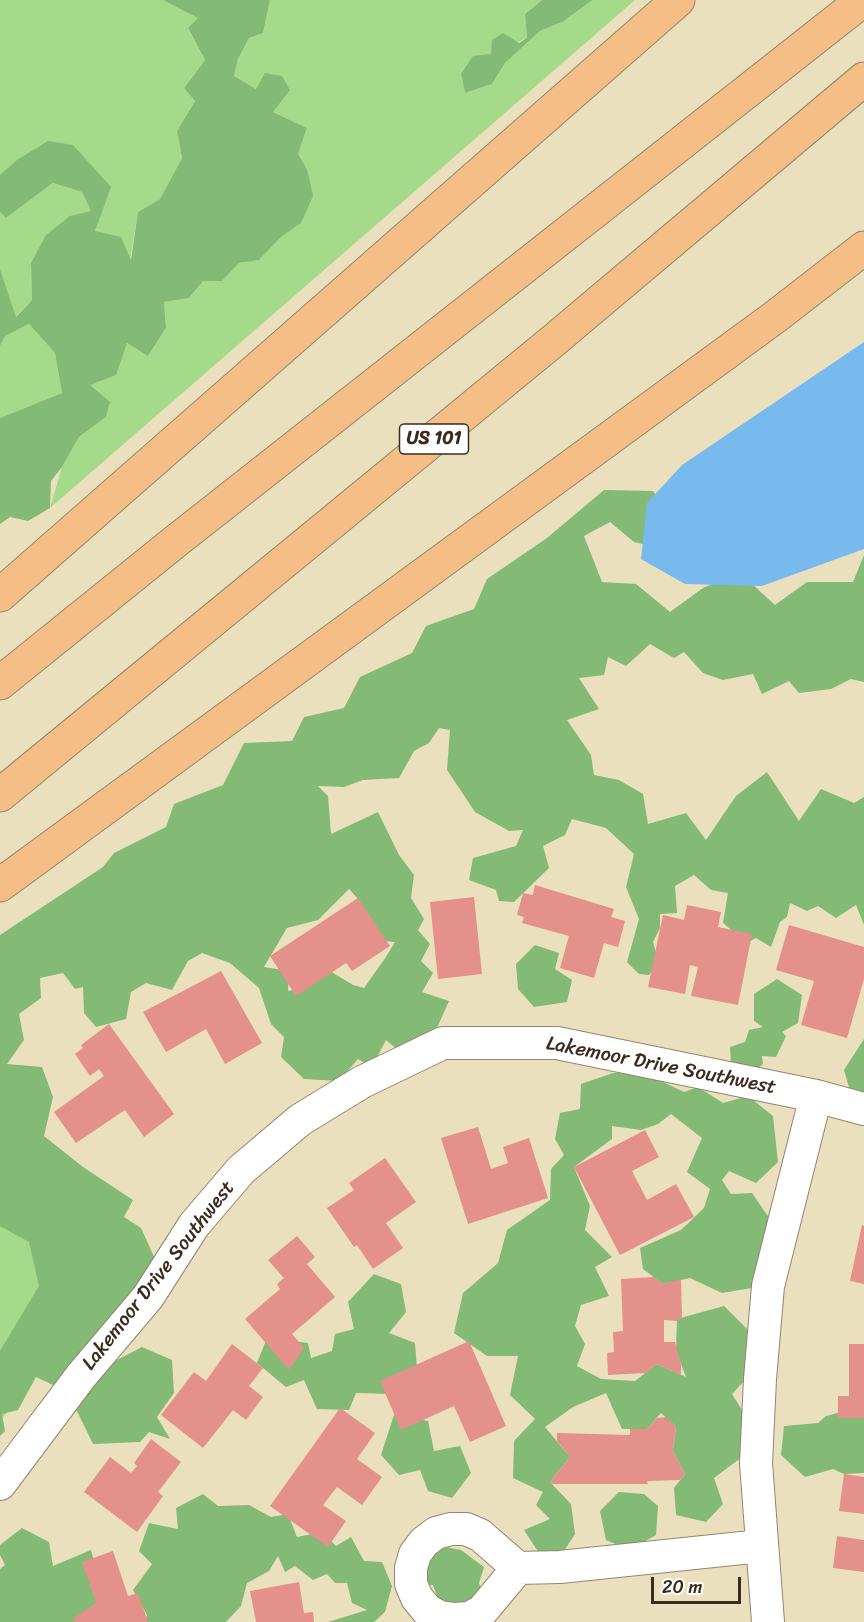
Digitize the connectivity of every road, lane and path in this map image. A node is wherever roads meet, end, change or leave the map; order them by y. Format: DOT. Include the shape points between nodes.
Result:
graph roads {
  1 [pos="678,0"];
  2 [pos="862,0"];
  3 [pos="864,79"];
  4 [pos="864,248"];
  5 [pos="0,595"];
  6 [pos="0,683"];
  7 [pos="0,795"];
  8 [pos="0,885"];
  9 [pos="816,1096"];
  10 [pos="864,1109"];
  11 [pos="0,1484"];
  12 [pos="761,1546"];
  13 [pos="518,1568"];
  14 [pos="768,1622"];
  1 -- 5 [label="highway"];
  2 -- 6 [label="highway"];
  3 -- 7 [label="highway, US 101" via="535,356"];
  4 -- 8 [label="highway"];
  9 -- 10 [label="street, Lakemoor Drive Southwest"];
  9 -- 11 [label="street, Lakemoor Drive Southwest" via="557,1043 443,1042 362,1082 300,1120 241,1170 194,1225 148,1297 81,1376"];
  9 -- 12 [label="street" via="768,1286 756,1463"];
  12 -- 13 [label="street" via="560,1568"];
  12 -- 14 [label="street"];
}
